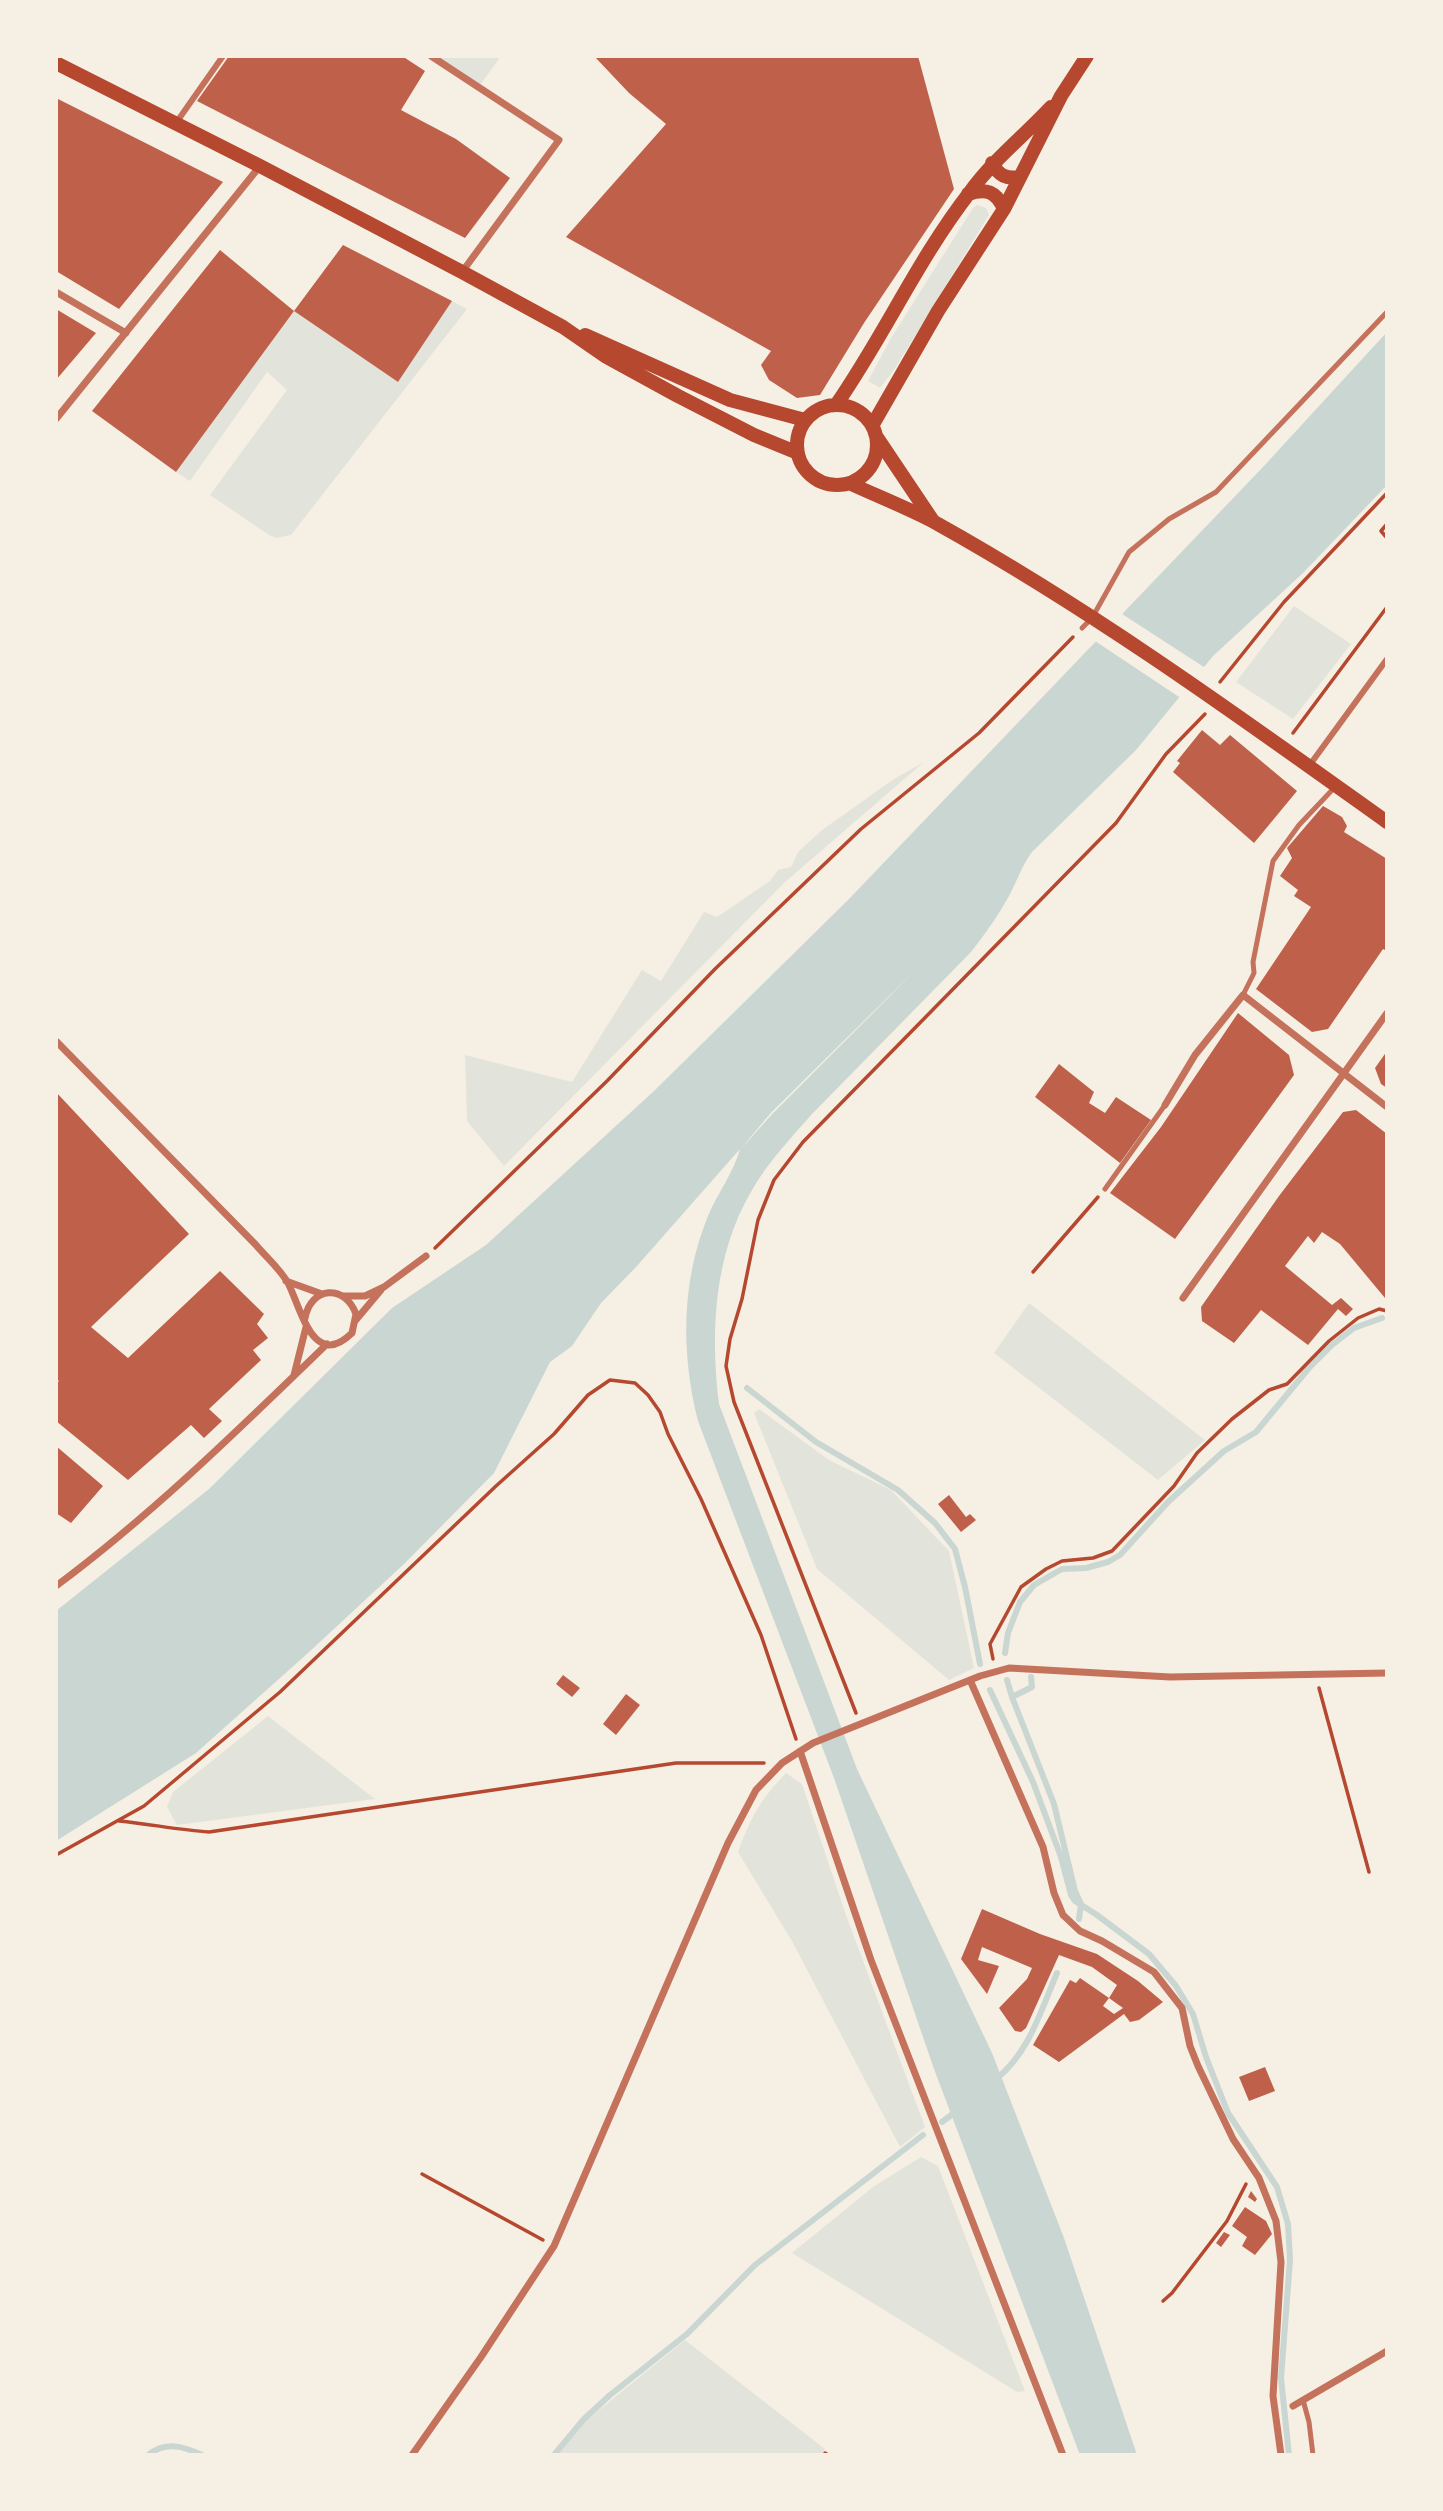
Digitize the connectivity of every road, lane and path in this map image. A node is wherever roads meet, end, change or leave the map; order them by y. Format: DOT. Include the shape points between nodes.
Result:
graph roads {
  1 [pos="223,56"];
  2 [pos="431,56"];
  3 [pos="1087,56"];
  4 [pos="60,61"];
  5 [pos="1061,96"];
  6 [pos="176,124"];
  7 [pos="992,163"];
  8 [pos="260,166"];
  9 [pos="1020,177"];
  10 [pos="968,194"];
  11 [pos="1004,209"];
  12 [pos="462,272"];
  13 [pos="56,292"];
  14 [pos="1387,312"];
  15 [pos="563,327"];
  16 [pos="125,333"];
  17 [pos="836,405"];
  18 [pos="56,419"];
  19 [pos="805,420"];
  20 [pos="873,430"];
  21 [pos="797,453"];
  22 [pos="849,483"];
  23 [pos="1387,493"];
  24 [pos="934,522"];
  25 [pos="1387,524"];
  26 [pos="1387,538"];
  27 [pos="1387,607"];
  28 [pos="1091,623"];
  29 [pos="1387,659"];
  30 [pos="1209,694"];
  31 [pos="1293,733"];
  32 [pos="1309,766"];
  33 [pos="1336,786"];
  34 [pos="1387,822"];
  35 [pos="1243,995"];
  36 [pos="1387,1013"];
  37 [pos="56,1041"];
  38 [pos="1343,1072"];
  39 [pos="1165,1105"];
  40 [pos="1387,1107"];
  41 [pos="1105,1189"];
  42 [pos="426,1256"];
  43 [pos="1033,1272"];
  44 [pos="286,1281"];
  45 [pos="384,1287"];
  46 [pos="323,1294"];
  47 [pos="342,1296"];
  48 [pos="1183,1298"];
  49 [pos="1387,1311"];
  50 [pos="304,1318"];
  51 [pos="355,1321"];
  52 [pos="306,1327"];
  53 [pos="327,1344"];
  54 [pos="294,1376"];
  55 [pos="56,1586"];
  56 [pos="995,1672"];
  57 [pos="1387,1673"];
  58 [pos="1320,1675"];
  59 [pos="970,1680"];
  60 [pos="860,1725"];
  61 [pos="800,1751"];
  62 [pos="782,1763"];
  63 [pos="117,1821"];
  64 [pos="56,1855"];
  65 [pos="1369,1872"];
  66 [pos="1253,2169"];
  67 [pos="422,2174"];
  68 [pos="554,2246"];
  69 [pos="1163,2301"];
  70 [pos="1387,2351"];
  71 [pos="1303,2400"];
  72 [pos="1293,2406"];
  73 [pos="412,2455"];
  74 [pos="1063,2455"];
  75 [pos="1281,2455"];
  76 [pos="1313,2455"];
  1 -- 6 [label="street"];
  2 -- 12 [label="street" via="559,140"];
  3 -- 5 [label="main road"];
  4 -- 6 [label="main road"];
  5 -- 7 [label="main road"];
  5 -- 9 [label="main road"];
  6 -- 8 [label="main road"];
  7 -- 9 [label="main road" via="1004,177"];
  7 -- 10 [label="main road"];
  8 -- 12 [label="main road"];
  8 -- 16 [label="street"];
  9 -- 11 [label="main road"];
  10 -- 11 [label="main road" via="989,191"];
  10 -- 17 [label="main road"];
  11 -- 20 [label="main road" via="884,401"];
  12 -- 15 [label="main road"];
  13 -- 16 [label="street"];
  14 -- 28 [label="lane" via="1216,492 1169,519 1129,552"];
  15 -- 19 [label="main road" via="730,400"];
  15 -- 21 [label="main road" via="678,396"];
  16 -- 18 [label="street"];
  17 -- 19 [label="main road" via="817,410"];
  17 -- 20 [label="main road" via="863,415"];
  19 -- 21 [label="main road"];
  20 -- 22 [label="main road" via="876,452 871,464"];
  20 -- 24 [label="main road"];
  21 -- 22 [label="main road" via="813,477 825,483"];
  22 -- 24 [label="main road"];
  23 -- 30 [label="path" via="1284,603"];
  24 -- 28 [label="main road"];
  25 -- 26 [label="path" via="1381,531"];
  27 -- 31 [label="path"];
  28 -- 30 [label="main road"];
  28 -- 42 [label="path" via="979,733 852,838"];
  29 -- 32 [label="street"];
  30 -- 32 [label="main road"];
  30 -- 60 [label="path" via="1116,823 803,1142 774,1180 758,1220 726,1366 734,1402"];
  32 -- 33 [label="main road"];
  33 -- 34 [label="main road"];
  33 -- 35 [label="lane" via="1273,861 1254,973"];
  35 -- 38 [label="street"];
  35 -- 39 [label="street" via="1195,1055"];
  36 -- 38 [label="street"];
  37 -- 44 [label="street"];
  38 -- 40 [label="street"];
  38 -- 48 [label="street"];
  39 -- 41 [label="lane"];
  41 -- 43 [label="path"];
  42 -- 45 [label="street"];
  44 -- 46 [label="street"];
  44 -- 50 [label="street"];
  45 -- 47 [label="street" via="365,1296"];
  45 -- 51 [label="street"];
  46 -- 47 [label="street"];
  46 -- 50 [label="street" via="312,1301"];
  47 -- 51 [label="street" via="352,1306"];
  49 -- 56 [label="path" via="1379,1309 1358,1318 1287,1384 1269,1390 1233,1419 1197,1453 1174,1486 1112,1551 1062,1561 1021,1587 990,1644"];
  50 -- 52 [label="street"];
  51 -- 53 [label="street" via="345,1339"];
  52 -- 53 [label="street"];
  52 -- 54 [label="street"];
  53 -- 54 [label="street"];
  54 -- 55 [label="street" via="122,1536"];
  56 -- 58 [label="street" via="1009,1668 1170,1677"];
  56 -- 59 [label="street"];
  57 -- 58 [label="street"];
  58 -- 65 [label="path" via="1319,1691"];
  59 -- 60 [label="street"];
  59 -- 66 [label="street" via="1043,1847 1063,1915 1080,1931 1154,1972 1182,2008 1198,2066 1233,2139"];
  60 -- 61 [label="street"];
  61 -- 62 [label="street"];
  61 -- 63 [label="path" via="761,1635 660,1412 635,1383 610,1380 588,1395 554,1434 281,1692 153,1798"];
  61 -- 74 [label="street" via="871,1960"];
  62 -- 63 [label="path" via="676,1763 209,1832"];
  62 -- 68 [label="street" via="756,1790 727,1843"];
  63 -- 64 [label="path"];
  66 -- 69 [label="path" via="1222,2228"];
  66 -- 75 [label="street" via="1276,2221 1281,2262 1273,2396"];
  67 -- 68 [label="path"];
  68 -- 73 [label="street"];
  70 -- 71 [label="street"];
  71 -- 72 [label="street"];
  71 -- 76 [label="lane"];
}
